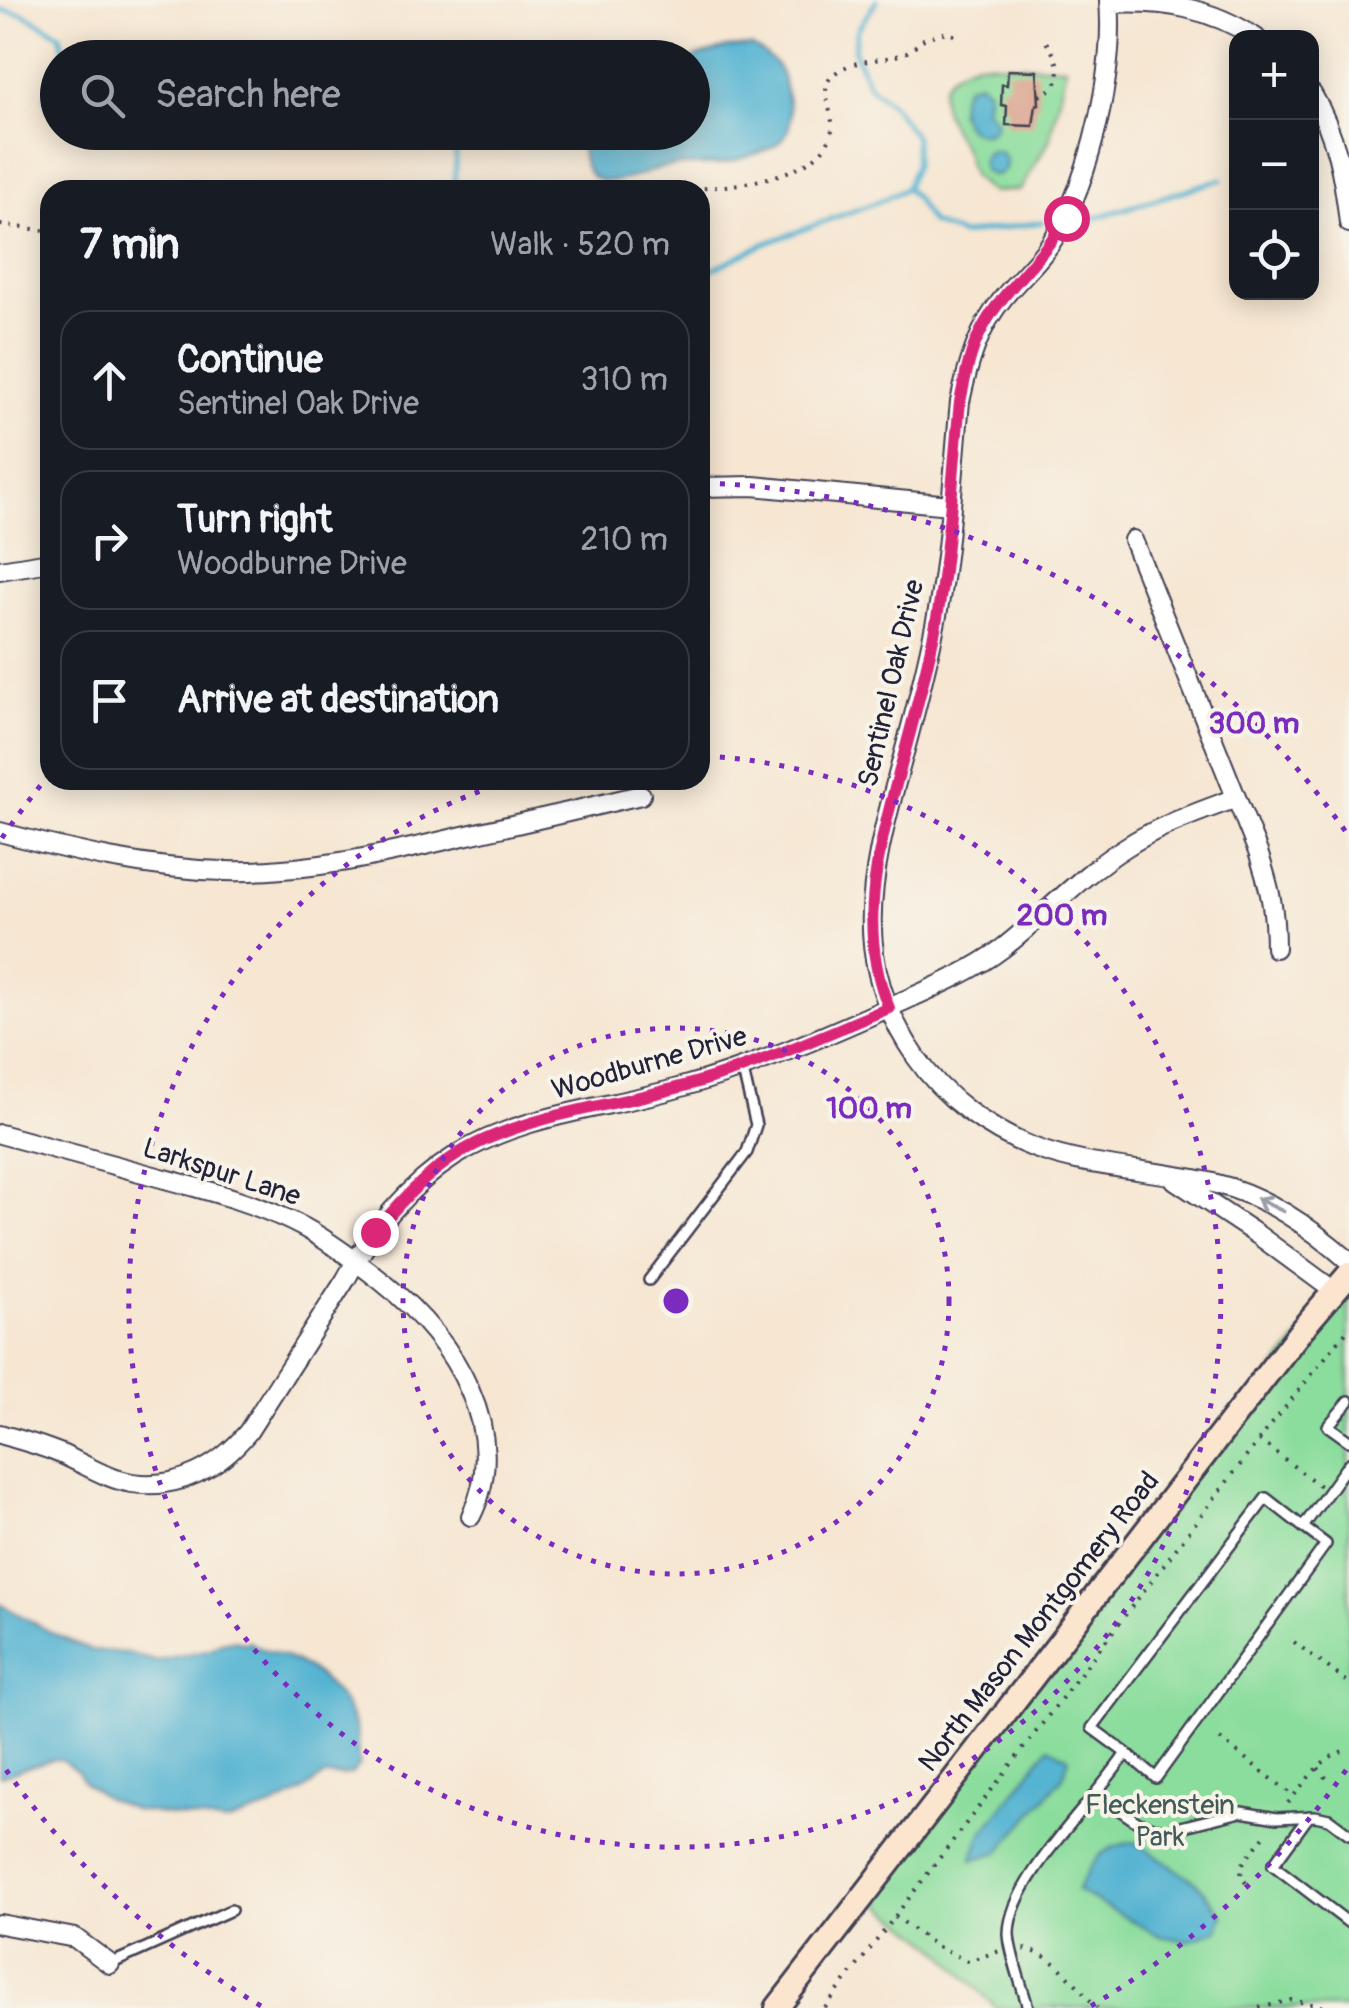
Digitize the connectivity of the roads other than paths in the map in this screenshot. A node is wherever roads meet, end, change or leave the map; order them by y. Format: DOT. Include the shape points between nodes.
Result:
graph roads {
  1 [pos="1110,2"];
  2 [pos="1242,30"];
  3 [pos="1319,106"];
  4 [pos="1349,223"];
  5 [pos="710,487"];
  6 [pos="950,505"];
  7 [pos="1133,540"];
  8 [pos="40,564"];
  9 [pos="0,570"];
  10 [pos="640,795"];
  11 [pos="1236,798"];
  12 [pos="0,832"];
  13 [pos="1275,948"];
  14 [pos="889,1008"];
  15 [pos="742,1067"];
  16 [pos="0,1134"];
  17 [pos="1170,1177"];
  18 [pos="356,1260"];
  19 [pos="1349,1261"];
  20 [pos="649,1280"];
  21 [pos="1341,1282"];
  22 [pos="1349,1401"];
  23 [pos="0,1434"];
  24 [pos="1349,1441"];
  25 [pos="1349,1463"];
  26 [pos="470,1516"];
  27 [pos="1303,1526"];
  28 [pos="1126,1752"];
  29 [pos="1096,1794"];
  30 [pos="1309,1816"];
  31 [pos="1349,1834"];
  32 [pos="231,1910"];
  33 [pos="1349,1923"];
  34 [pos="0,1924"];
  35 [pos="110,1964"];
  36 [pos="777,2008"];
  37 [pos="1028,2008"];
  1 -- 2 [label="street" via="1196,10"];
  1 -- 6 [label="street, Sentinel Oak Drive" via="1104,91 1089,156 1053,240 979,334 960,402"];
  3 -- 4 [label="street" via="1336,147"];
  5 -- 6 [label="street"];
  6 -- 14 [label="street, Sentinel Oak Drive" via="935,630 874,871 872,940"];
  7 -- 11 [label="street"];
  8 -- 9 [label="street"];
  10 -- 12 [label="street" via="349,861 281,869 131,863"];
  11 -- 13 [label="street" via="1271,892"];
  11 -- 14 [label="street, Woodburne Drive" via="1126,846 1000,950"];
  14 -- 15 [label="street, Woodburne Drive"];
  14 -- 17 [label="street, Sentinel Oak Drive" via="923,1067 985,1123 1075,1160"];
  15 -- 18 [label="street, Woodburne Drive" via="477,1144 421,1182"];
  15 -- 20 [label="lane" via="756,1125 747,1152"];
  16 -- 18 [label="street, Larkspur Lane" via="215,1192 304,1228"];
  19 -- 17 [label="street, Sentinel Oak Drive, one-way" via="1307,1226 1250,1196"];
  17 -- 21 [label="street, Sentinel Oak Drive"];
  18 -- 23 [label="street, Woodburne Drive" via="248,1432 198,1473 132,1483"];
  18 -- 26 [label="street, Larkspur Lane" via="425,1320 464,1377 484,1442 485,1470"];
  21 -- 36 [label="street, North Mason Montgomery Road"];
  22 -- 24 [label="lane" via="1328,1426"];
  25 -- 27 [label="lane"];
  27 -- 28 [label="lane" via="1326,1544 1156,1778"];
  27 -- 28 [label="lane" via="1266,1498 1092,1728"];
  28 -- 29 [label="lane"];
  29 -- 30 [label="lane" via="1164,1831 1241,1812"];
  29 -- 37 [label="lane" via="1012,1910 1009,1936"];
  30 -- 31 [label="lane" via="1329,1818"];
  30 -- 33 [label="lane" via="1273,1865"];
  32 -- 35 [label="lane"];
  34 -- 35 [label="street" via="75,1938"];
}
